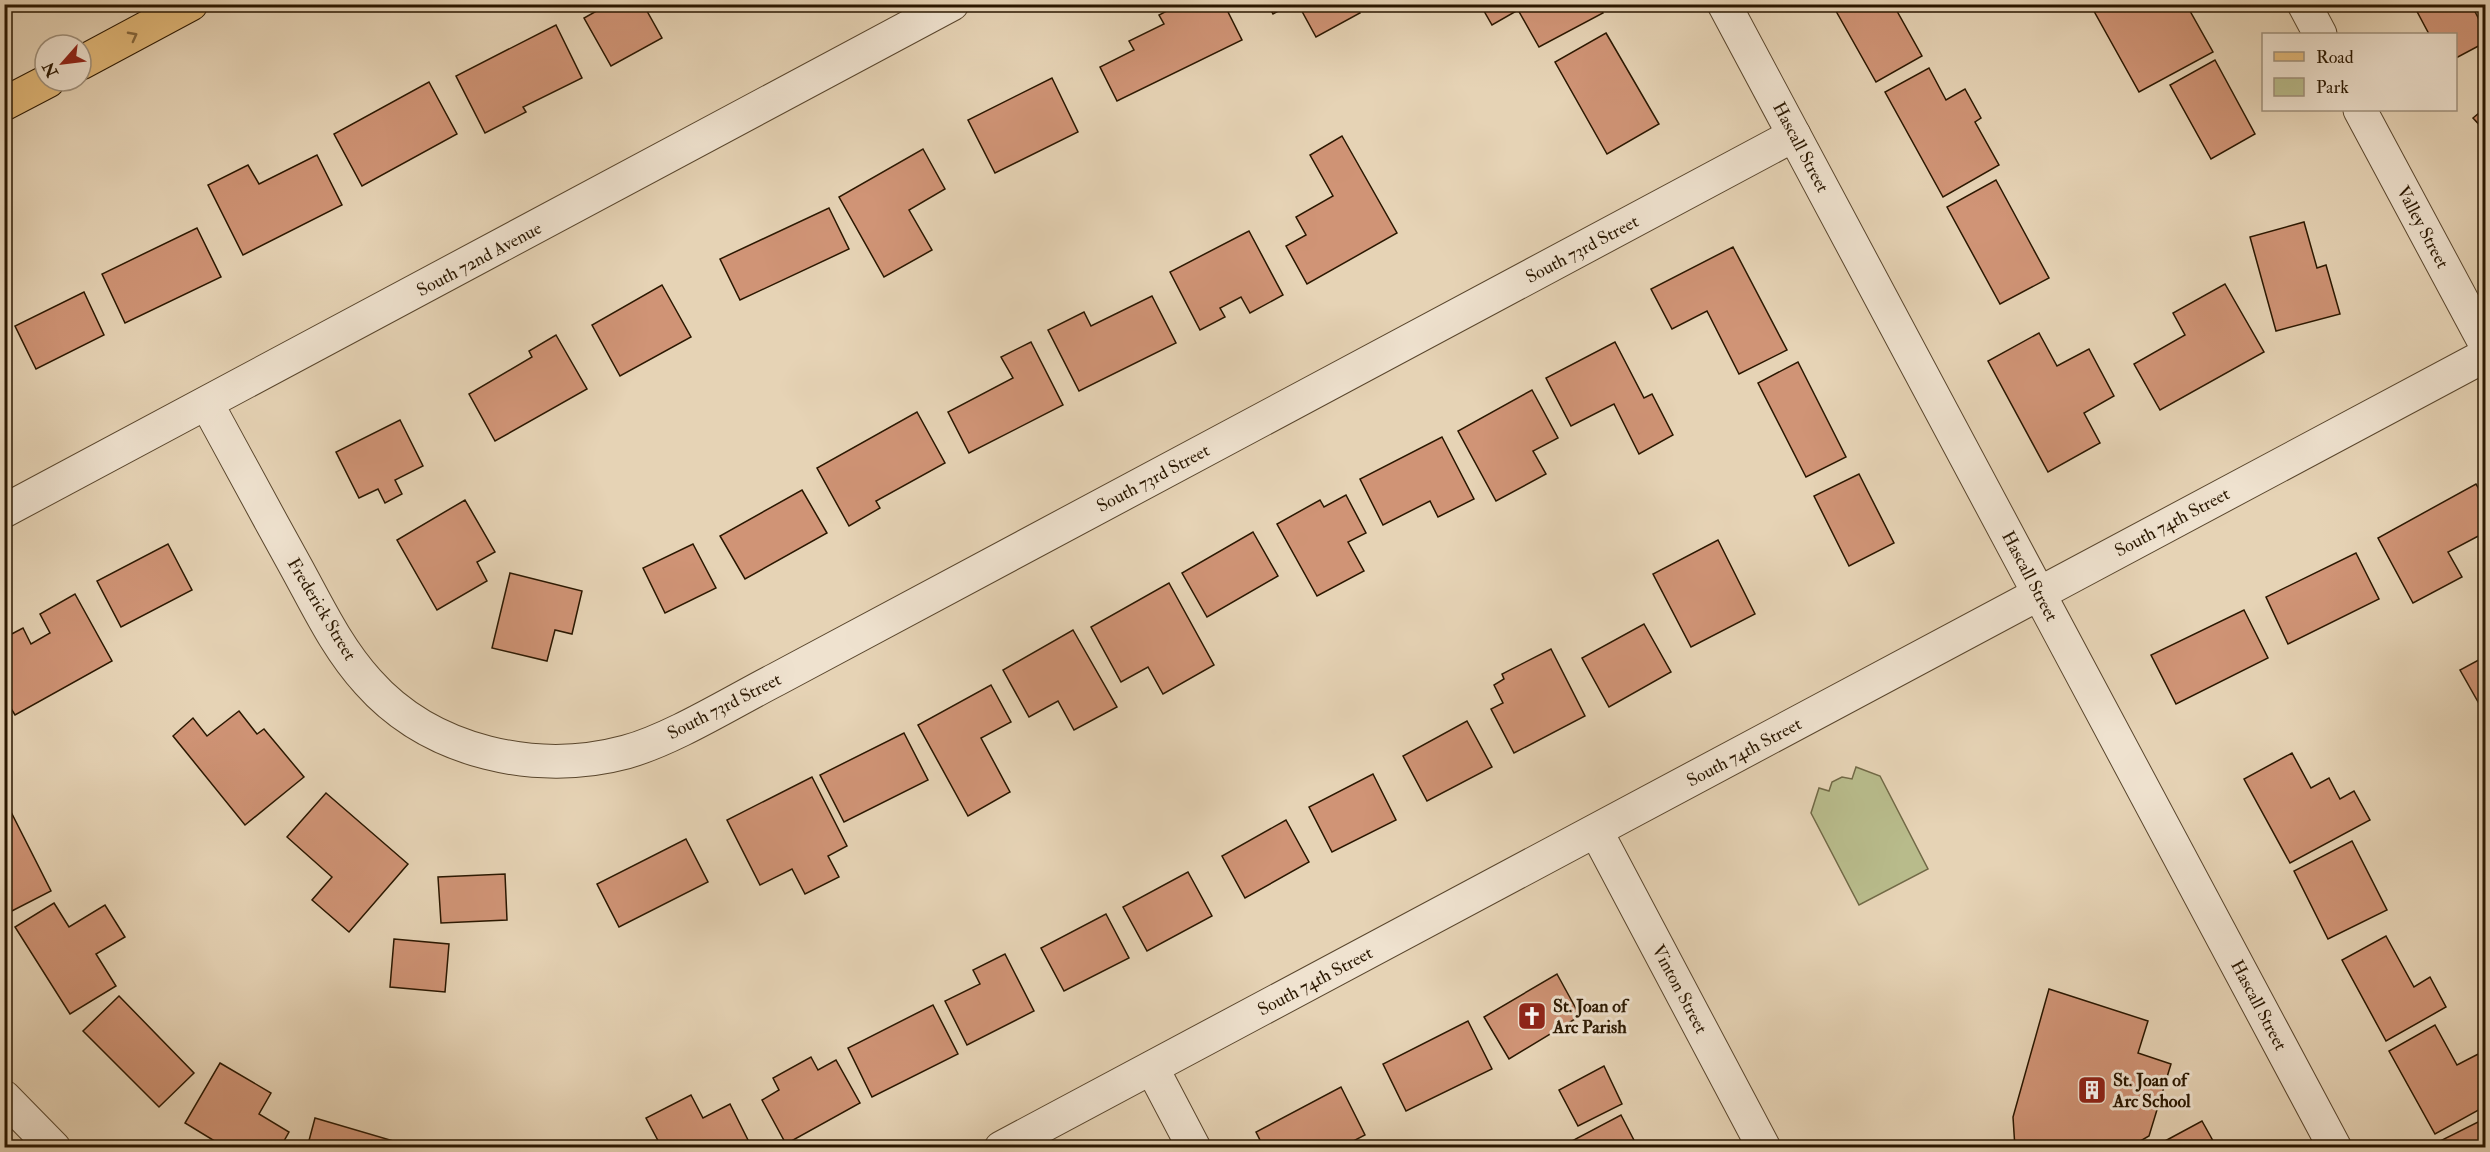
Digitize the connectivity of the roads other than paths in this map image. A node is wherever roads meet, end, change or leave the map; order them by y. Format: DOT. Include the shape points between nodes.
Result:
graph roads {
  1 [pos="191,4"];
  2 [pos="952,4"];
  3 [pos="1724,4"];
  4 [pos="2304,4"];
  5 [pos="2319,33"];
  6 [pos="93,57"];
  7 [pos="33,89"];
  8 [pos="4,104"];
  9 [pos="2361,111"];
  10 [pos="1794,135"];
  11 [pos="2486,345"];
  12 [pos="2486,355"];
  13 [pos="207,404"];
  14 [pos="4,511"];
  15 [pos="2040,593"];
  16 [pos="495,755"];
  17 [pos="1596,831"];
  18 [pos="1152,1068"];
  19 [pos="4,1097"];
  20 [pos="54,1148"];
  21 [pos="1001,1148"];
  22 [pos="1194,1148"];
  23 [pos="1764,1148"];
  24 [pos="2335,1148"];
  6 -- 1 [label="main road, one-way"];
  2 -- 13 [label="street, South 72nd Avenue"];
  3 -- 10 [label="street, Hascall Street"];
  4 -- 5 [label="street"];
  7 -- 8 [label="main road"];
  9 -- 11 [label="street, Valley Street"];
  10 -- 15 [label="street, Hascall Street"];
  10 -- 16 [label="street, South 73rd Street" via="777,679 652,742 616,754 568,761"];
  12 -- 15 [label="street, South 74th Street"];
  13 -- 14 [label="street, South 72nd Avenue"];
  13 -- 16 [label="street, Frederick Street" via="337,643 368,683 423,727"];
  15 -- 17 [label="street, South 74th Street"];
  15 -- 24 [label="street, Hascall Street"];
  17 -- 18 [label="street, South 74th Street"];
  17 -- 23 [label="street, Vinton Street"];
  18 -- 21 [label="street, South 74th Street"];
  18 -- 22 [label="street"];
  19 -- 20 [label="street"];
}
